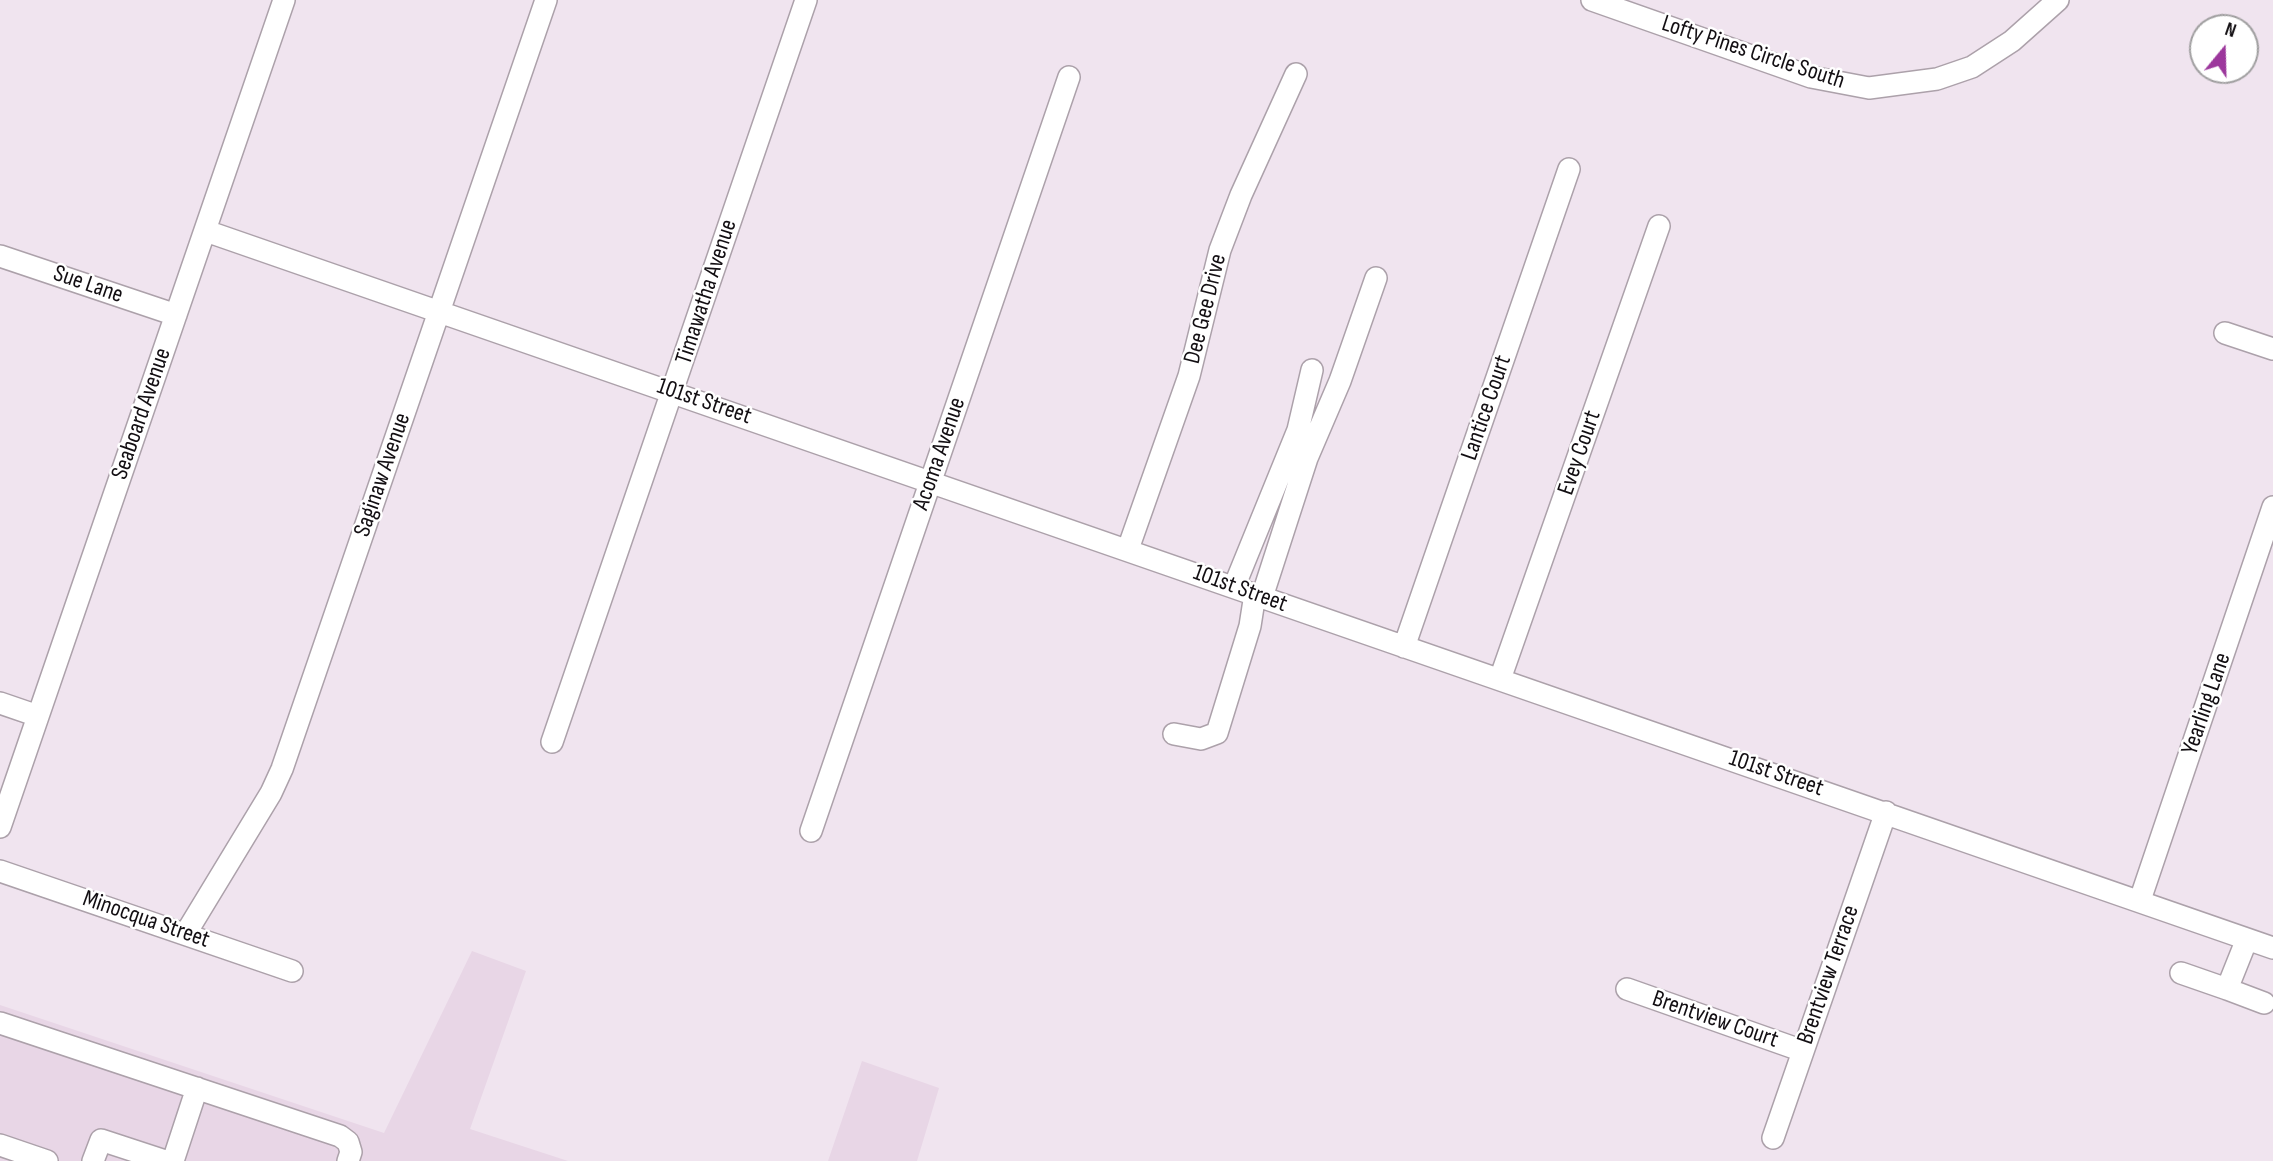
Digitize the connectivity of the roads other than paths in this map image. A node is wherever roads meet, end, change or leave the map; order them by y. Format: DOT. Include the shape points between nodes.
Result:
graph roads {
  1 [pos="284,0"];
  2 [pos="546,0"];
  3 [pos="806,0"];
  4 [pos="1592,0"];
  5 [pos="2058,0"];
  6 [pos="1296,74"];
  7 [pos="1069,78"];
  8 [pos="1569,169"];
  9 [pos="1659,226"];
  10 [pos="206,231"];
  11 [pos="0,256"];
  12 [pos="1376,278"];
  13 [pos="439,310"];
  14 [pos="176,315"];
  15 [pos="2225,333"];
  16 [pos="2273,349"];
  17 [pos="1312,370"];
  18 [pos="674,391"];
  19 [pos="930,482"];
  20 [pos="2273,507"];
  21 [pos="1128,549"];
  22 [pos="1251,593"];
  23 [pos="1404,647"];
  24 [pos="1500,679"];
  25 [pos="0,703"];
  26 [pos="38,716"];
  27 [pos="1174,734"];
  28 [pos="552,742"];
  29 [pos="1886,813"];
  30 [pos="0,827"];
  31 [pos="811,831"];
  32 [pos="0,870"];
  33 [pos="2140,900"];
  34 [pos="186,933"];
  35 [pos="2247,939"];
  36 [pos="2273,948"];
  37 [pos="292,971"];
  38 [pos="2181,973"];
  39 [pos="1628,989"];
  40 [pos="2227,989"];
  41 [pos="2264,1003"];
  42 [pos="0,1023"];
  43 [pos="1803,1051"];
  44 [pos="197,1088"];
  45 [pos="1773,1138"];
  46 [pos="0,1145"];
  47 [pos="47,1161"];
  48 [pos="93,1161"];
  49 [pos="165,1161"];
  50 [pos="173,1161"];
  51 [pos="348,1161"];
  1 -- 10 [label="street, Seaboard Avenue"];
  2 -- 13 [label="street, Saginaw Avenue"];
  3 -- 18 [label="street, Timawatha Avenue"];
  4 -- 5 [label="street, Lofty Pines Circle South" via="1811,77 1869,88 1937,79 1972,67 2012,41"];
  6 -- 21 [label="street, Dee Gee Drive" via="1220,250 1189,376"];
  7 -- 19 [label="street, Acoma Avenue"];
  8 -- 23 [label="street, Lantice Court"];
  9 -- 24 [label="street, Evey Court"];
  10 -- 13 [label="street, 101st Street"];
  10 -- 14 [label="street, Seaboard Avenue"];
  11 -- 14 [label="street, Sue Lane"];
  12 -- 22 [label="street" via="1340,380"];
  13 -- 18 [label="street, 101st Street"];
  13 -- 34 [label="street, Saginaw Avenue" via="282,769"];
  14 -- 26 [label="street, Seaboard Avenue"];
  15 -- 16 [label="street"];
  17 -- 22 [label="street"];
  18 -- 19 [label="street, 101st Street"];
  18 -- 28 [label="street, Timawatha Avenue"];
  19 -- 21 [label="street, 101st Street"];
  19 -- 31 [label="street, Acoma Avenue"];
  20 -- 33 [label="street, Yearling Lane"];
  21 -- 22 [label="street, 101st Street"];
  22 -- 23 [label="street, 101st Street"];
  22 -- 27 [label="street" via="1250,626 1217,733 1200,739"];
  23 -- 24 [label="street, 101st Street"];
  24 -- 29 [label="street, 101st Street"];
  25 -- 26 [label="street"];
  26 -- 30 [label="street, Seaboard Avenue"];
  29 -- 33 [label="street, 101st Street"];
  29 -- 43 [label="street, Brentview Terrace"];
  32 -- 34 [label="street, Minocqua Street"];
  33 -- 35 [label="street, 101st Street"];
  34 -- 37 [label="street, Minocqua Street"];
  35 -- 36 [label="street, 101st Street"];
  35 -- 40 [label="street"];
  38 -- 40 [label="street"];
  39 -- 43 [label="street, Brentview Court"];
  40 -- 41 [label="street"];
  42 -- 44 [label="street"];
  43 -- 45 [label="street, Brentview Terrace"];
  44 -- 50 [label="street"];
  44 -- 51 [label="street" via="340,1136 348,1142"];
  46 -- 47 [label="street"];
  48 -- 49 [label="street" via="101,1140"];
}
